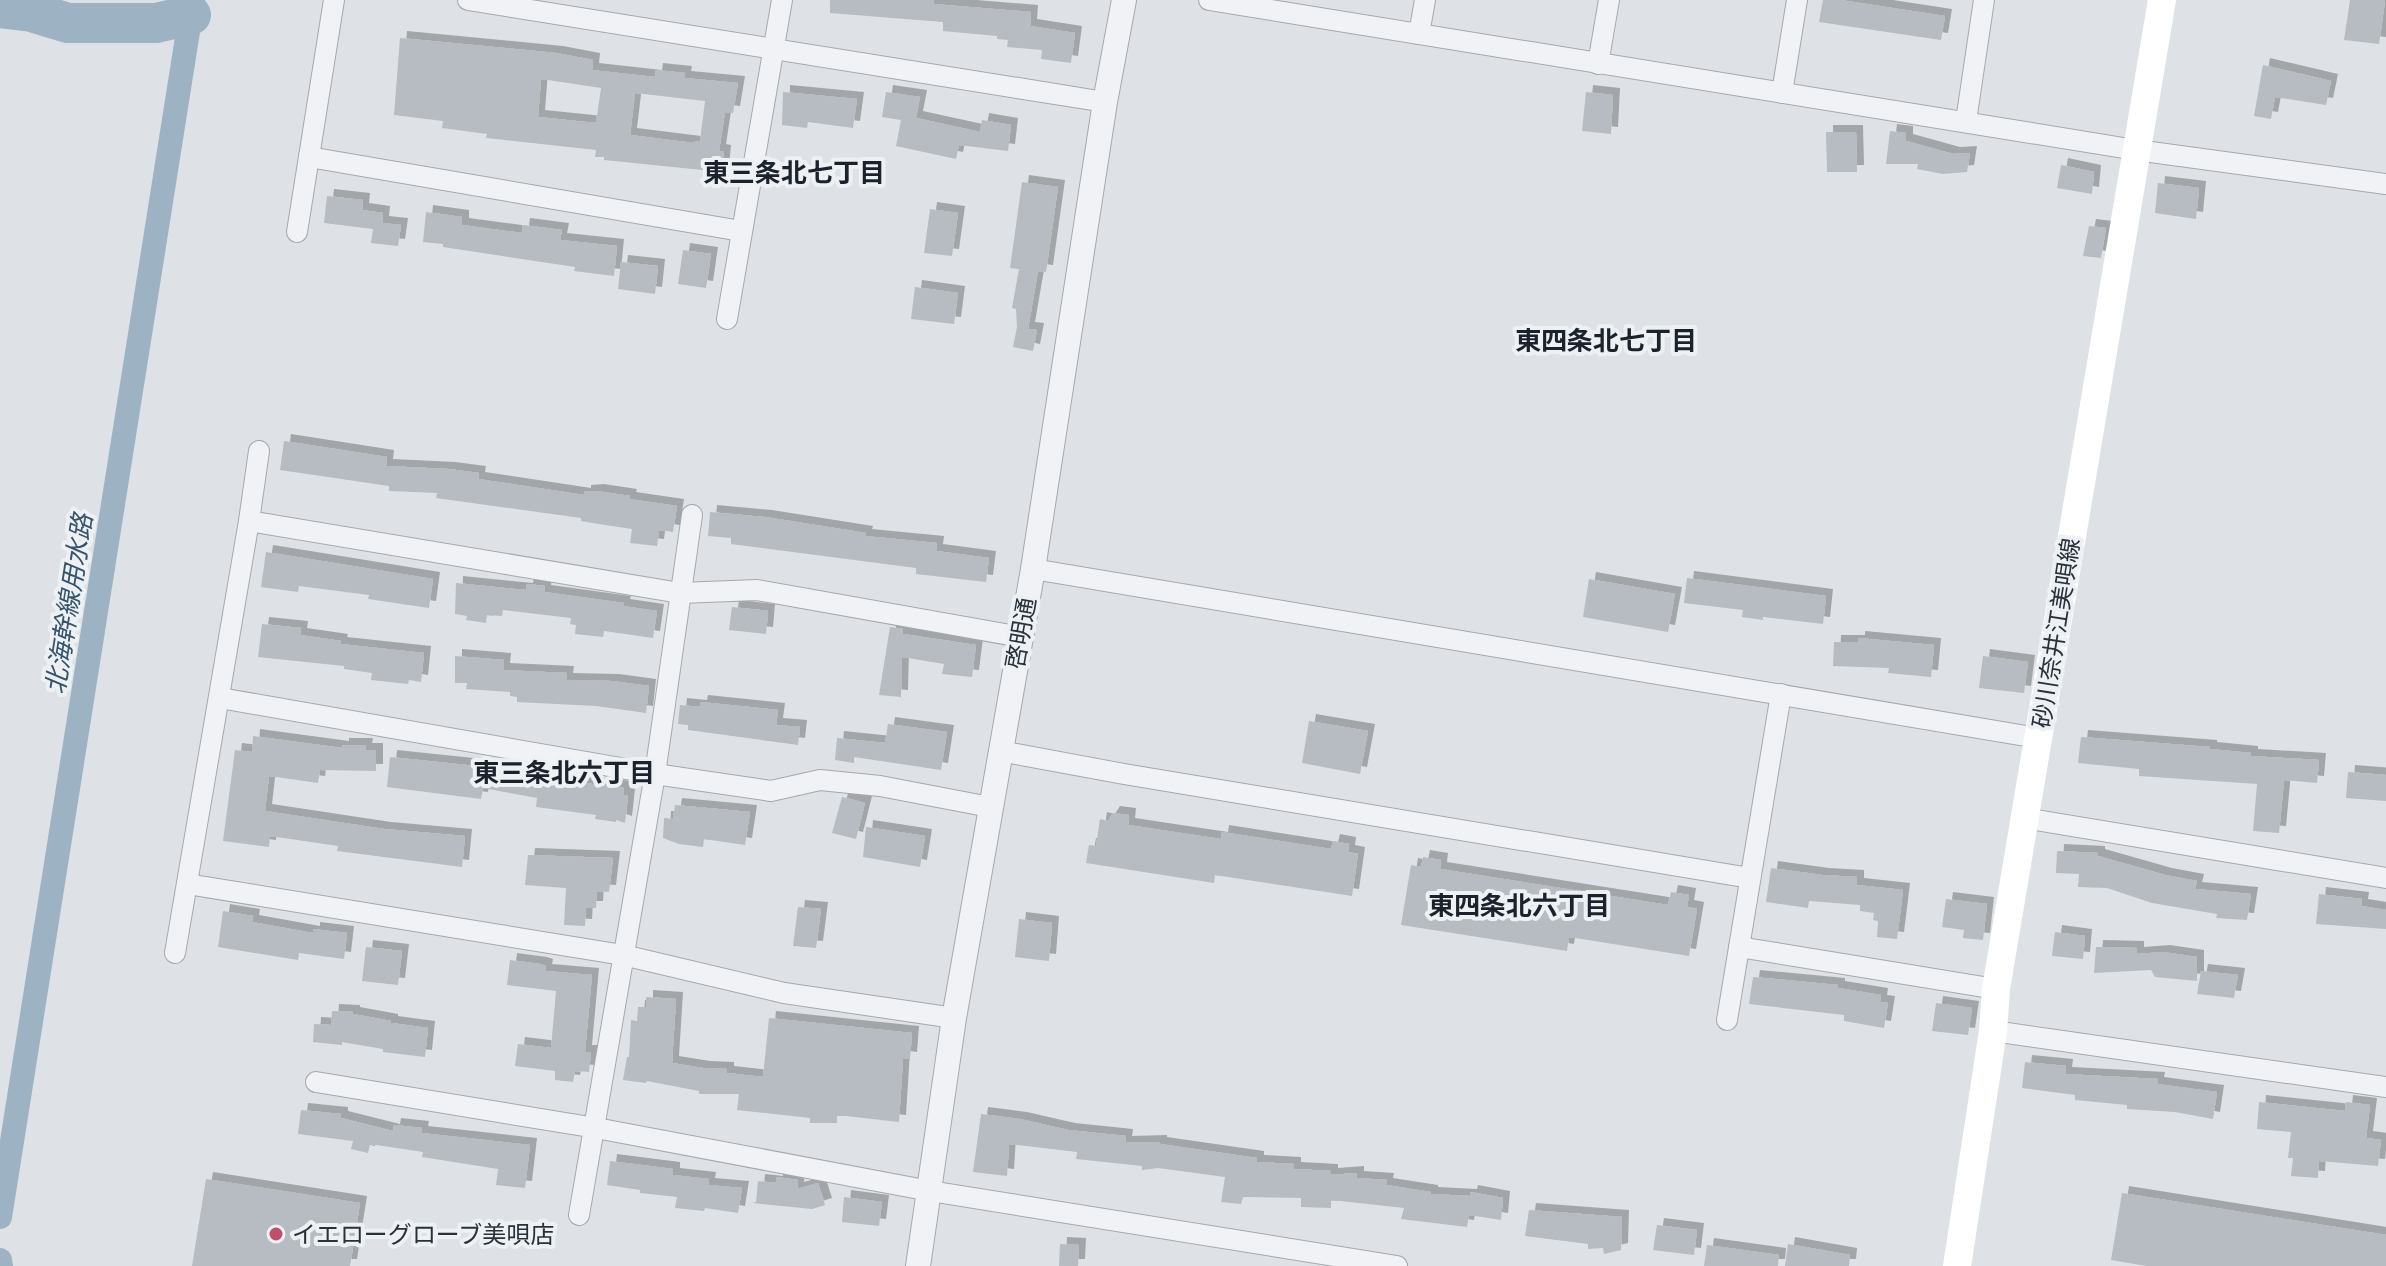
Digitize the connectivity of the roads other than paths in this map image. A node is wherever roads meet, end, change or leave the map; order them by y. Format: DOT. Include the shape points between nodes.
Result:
graph roads {
  1 [pos="334,0"];
  2 [pos="468,0"];
  3 [pos="782,0"];
  4 [pos="1124,0"];
  5 [pos="1209,0"];
  6 [pos="1425,0"];
  7 [pos="1609,0"];
  8 [pos="1797,0"];
  9 [pos="1984,0"];
  10 [pos="2162,0"];
  11 [pos="1283,5"];
  12 [pos="1419,34"];
  13 [pos="774,50"];
  14 [pos="1598,64"];
  15 [pos="1782,93"];
  16 [pos="1105,102"];
  17 [pos="1966,121"];
  18 [pos="2136,150"];
  19 [pos="309,157"];
  20 [pos="2386,184"];
  21 [pos="741,231"];
  22 [pos="297,232"];
  23 [pos="727,319"];
  24 [pos="259,451"];
  25 [pos="692,515"];
  26 [pos="249,521"];
  27 [pos="1033,569"];
  28 [pos="680,593"];
  29 [pos="1021,637"];
  30 [pos="1781,694"];
  31 [pos="220,698"];
  32 [pos="2038,738"];
  33 [pos="1000,751"];
  34 [pos="655,774"];
  35 [pos="990,807"];
  36 [pos="2024,818"];
  37 [pos="1750,878"];
  38 [pos="2386,878"];
  39 [pos="187,884"];
  40 [pos="1739,947"];
  41 [pos="175,953"];
  42 [pos="623,955"];
  43 [pos="1996,989"];
  44 [pos="954,1018"];
  45 [pos="1727,1020"];
  46 [pos="1993,1031"];
  47 [pos="316,1082"];
  48 [pos="2386,1087"];
  49 [pos="596,1128"];
  50 [pos="930,1191"];
  51 [pos="579,1215"];
  52 [pos="918,1266"];
  53 [pos="1397,1266"];
  54 [pos="1957,1266"];
  1 -- 19 [label="street"];
  2 -- 13 [label="street"];
  3 -- 13 [label="street"];
  4 -- 16 [label="street, 啓明通"];
  5 -- 11 [label="street"];
  6 -- 12 [label="street"];
  7 -- 14 [label="street"];
  8 -- 15 [label="street"];
  9 -- 17 [label="street"];
  10 -- 18 [label="main road, 砂川奈井江美唄線"];
  11 -- 12 [label="street"];
  12 -- 14 [label="street"];
  13 -- 16 [label="street"];
  13 -- 21 [label="street"];
  14 -- 15 [label="street"];
  15 -- 17 [label="street"];
  16 -- 27 [label="street, 啓明通"];
  17 -- 18 [label="street"];
  18 -- 20 [label="street"];
  18 -- 32 [label="main road, 砂川奈井江美唄線"];
  19 -- 21 [label="street"];
  19 -- 22 [label="street"];
  21 -- 23 [label="street"];
  24 -- 26 [label="street"];
  25 -- 28 [label="street"];
  26 -- 28 [label="street"];
  26 -- 31 [label="street"];
  27 -- 29 [label="street, 啓明通"];
  27 -- 30 [label="street"];
  28 -- 29 [label="street" via="757,590"];
  28 -- 34 [label="street"];
  29 -- 33 [label="street, 啓明通"];
  30 -- 32 [label="street"];
  30 -- 37 [label="street"];
  31 -- 34 [label="street"];
  31 -- 39 [label="street"];
  32 -- 36 [label="main road, 砂川奈井江美唄線"];
  33 -- 35 [label="street, 啓明通"];
  33 -- 37 [label="street"];
  34 -- 35 [label="street" via="771,791 820,780"];
  34 -- 42 [label="street"];
  35 -- 44 [label="street, 啓明通"];
  36 -- 38 [label="street"];
  36 -- 43 [label="main road, 砂川奈井江美唄線"];
  37 -- 40 [label="street"];
  39 -- 41 [label="street"];
  39 -- 42 [label="street"];
  40 -- 43 [label="street"];
  40 -- 45 [label="street"];
  42 -- 44 [label="street" via="784,993"];
  42 -- 49 [label="street"];
  43 -- 46 [label="main road, 砂川奈井江美唄線"];
  44 -- 50 [label="street, 啓明通"];
  46 -- 48 [label="street"];
  46 -- 54 [label="main road, 砂川奈井江美唄線"];
  47 -- 49 [label="street"];
  49 -- 50 [label="street"];
  49 -- 51 [label="street"];
  50 -- 52 [label="street, 啓明通"];
  50 -- 53 [label="street"];
}
